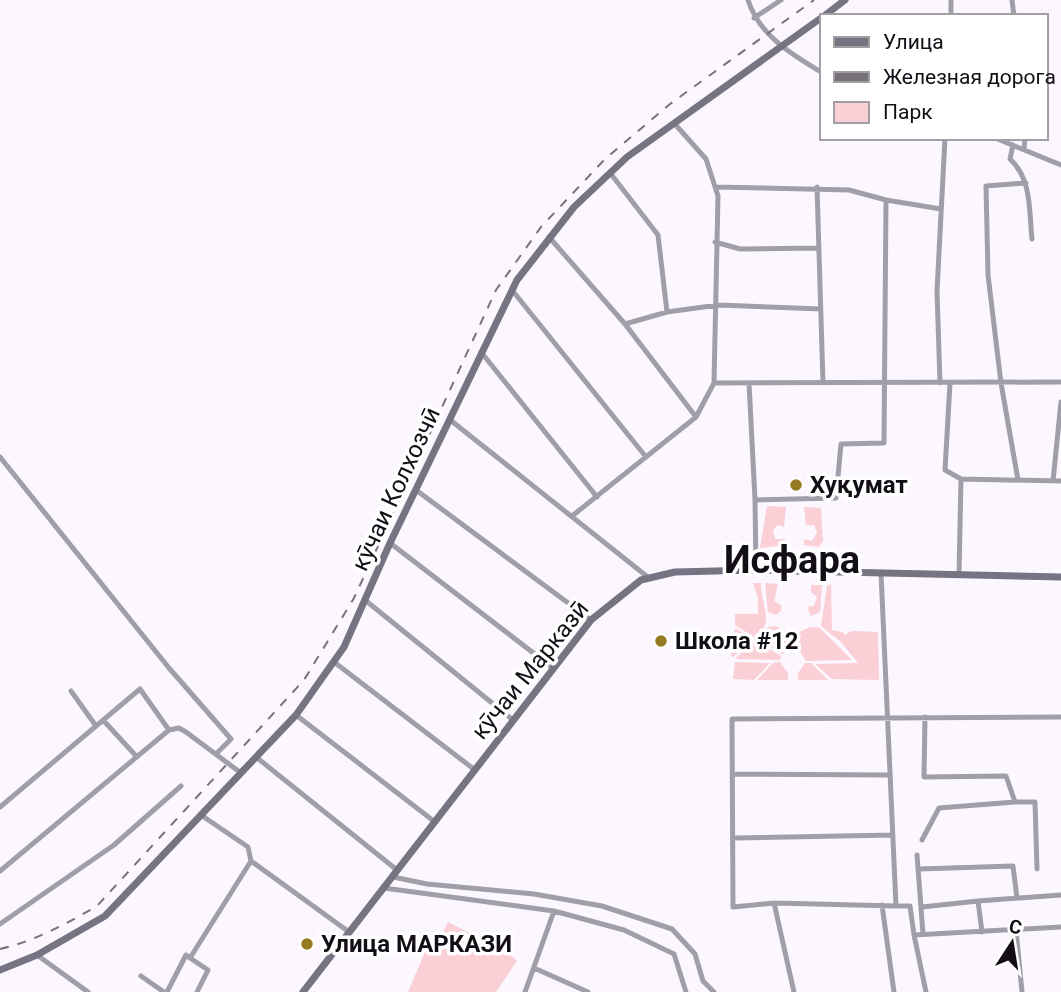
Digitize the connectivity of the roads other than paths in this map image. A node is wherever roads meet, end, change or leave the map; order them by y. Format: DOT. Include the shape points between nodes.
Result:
graph roads {
  1 [pos="748,0"];
  2 [pos="781,0"];
  3 [pos="845,0"];
  4 [pos="827,14"];
  5 [pos="754,18"];
  6 [pos="820,19"];
  7 [pos="783,47"];
  8 [pos="820,71"];
  9 [pos="674,123"];
  10 [pos="945,140"];
  11 [pos="1000,140"];
  12 [pos="1026,140"];
  13 [pos="1013,145"];
  14 [pos="1024,149"];
  15 [pos="1061,165"];
  16 [pos="611,174"];
  17 [pos="1026,183"];
  18 [pos="715,187"];
  19 [pos="817,187"];
  20 [pos="886,200"];
  21 [pos="941,209"];
  22 [pos="549,237"];
  23 [pos="1032,239"];
  24 [pos="715,243"];
  25 [pos="819,248"];
  26 [pos="512,290"];
  27 [pos="718,305"];
  28 [pos="821,309"];
  29 [pos="667,312"];
  30 [pos="625,324"];
  31 [pos="481,352"];
  32 [pos="1061,382"];
  33 [pos="714,383"];
  34 [pos="748,383"];
  35 [pos="823,383"];
  36 [pos="885,383"];
  37 [pos="940,383"];
  38 [pos="950,383"];
  39 [pos="1001,383"];
  40 [pos="1061,402"];
  41 [pos="696,417"];
  42 [pos="449,419"];
  43 [pos="0,457"];
  44 [pos="646,457"];
  45 [pos="961,479"];
  46 [pos="1018,480"];
  47 [pos="1053,481"];
  48 [pos="1061,481"];
  49 [pos="416,490"];
  50 [pos="597,497"];
  51 [pos="755,500"];
  52 [pos="572,516"];
  53 [pos="390,543"];
  54 [pos="756,570"];
  55 [pos="881,573"];
  56 [pos="959,574"];
  57 [pos="1061,577"];
  58 [pos="649,578"];
  59 [pos="365,600"];
  60 [pos="591,620"];
  61 [pos="334,662"];
  62 [pos="553,668"];
  63 [pos="71,691"];
  64 [pos="296,715"];
  65 [pos="885,716"];
  66 [pos="925,717"];
  67 [pos="1061,717"];
  68 [pos="103,720"];
  69 [pos="513,720"];
  70 [pos="96,726"];
  71 [pos="169,730"];
  72 [pos="216,754"];
  73 [pos="138,757"];
  74 [pos="256,757"];
  75 [pos="475,770"];
  76 [pos="241,773"];
  77 [pos="733,774"];
  78 [pos="888,775"];
  79 [pos="181,786"];
  80 [pos="1014,802"];
  81 [pos="0,807"];
  82 [pos="201,815"];
  83 [pos="435,822"];
  84 [pos="893,835"];
  85 [pos="734,838"];
  86 [pos="922,840"];
  87 [pos="917,855"];
  88 [pos="251,861"];
  89 [pos="919,869"];
  90 [pos="1037,869"];
  91 [pos="0,871"];
  92 [pos="395,873"];
  93 [pos="384,888"];
  94 [pos="1061,895"];
  95 [pos="1017,898"];
  96 [pos="978,901"];
  97 [pos="775,903"];
  98 [pos="881,905"];
  99 [pos="896,906"];
  100 [pos="922,907"];
  101 [pos="554,911"];
  102 [pos="0,924"];
  103 [pos="1061,927"];
  104 [pos="1016,930"];
  105 [pos="349,932"];
  106 [pos="982,932"];
  107 [pos="914,934"];
  108 [pos="923,934"];
  109 [pos="37,955"];
  110 [pos="190,958"];
  111 [pos="534,968"];
  112 [pos="0,971"];
  113 [pos="141,976"];
  114 [pos="88,992"];
  115 [pos="166,992"];
  116 [pos="197,992"];
  117 [pos="303,992"];
  118 [pos="525,992"];
  119 [pos="588,992"];
  120 [pos="686,992"];
  121 [pos="715,992"];
  122 [pos="794,992"];
  123 [pos="894,992"];
  124 [pos="926,992"];
  125 [pos="1022,992"];
  1 -- 5 [label="street"];
  2 -- 5 [label="street"];
  3 -- 4 [label="main road, кӯчаи Колхозчӣ"];
  5 -- 7 [label="street"];
  6 -- 7 [label="main road, кӯчаи Колхозчӣ"];
  7 -- 8 [label="street"];
  7 -- 9 [label="main road, кӯчаи Колхозчӣ"];
  9 -- 16 [label="main road, кӯчаи Колхозчӣ"];
  9 -- 18 [label="street" via="706,159"];
  10 -- 21 [label="street"];
  11 -- 13 [label="street"];
  12 -- 14 [label="street"];
  13 -- 14 [label="street"];
  13 -- 17 [label="street" via="1010,159 1021,169"];
  14 -- 15 [label="street"];
  16 -- 22 [label="main road, кӯчаи Колхозчӣ"];
  16 -- 29 [label="street" via="659,235"];
  17 -- 23 [label="street"];
  17 -- 39 [label="street" via="986,186 988,275"];
  18 -- 19 [label="street"];
  18 -- 24 [label="street"];
  19 -- 20 [label="street"];
  19 -- 25 [label="street"];
  20 -- 21 [label="street"];
  20 -- 36 [label="street"];
  21 -- 37 [label="street" via="937,291"];
  22 -- 26 [label="main road, кӯчаи Колхозчӣ"];
  22 -- 30 [label="street"];
  24 -- 25 [label="street" via="740,249"];
  24 -- 27 [label="street"];
  25 -- 28 [label="street"];
  26 -- 31 [label="main road, кӯчаи Колхозчӣ"];
  26 -- 44 [label="street"];
  27 -- 28 [label="street"];
  27 -- 29 [label="street"];
  27 -- 33 [label="street"];
  28 -- 35 [label="street"];
  29 -- 30 [label="street"];
  30 -- 41 [label="street"];
  31 -- 42 [label="main road, кӯчаи Колхозчӣ"];
  31 -- 50 [label="street"];
  32 -- 39 [label="street"];
  33 -- 34 [label="street"];
  33 -- 41 [label="street"];
  34 -- 35 [label="street"];
  34 -- 51 [label="street"];
  35 -- 36 [label="street"];
  36 -- 37 [label="street"];
  36 -- 51 [label="street" via="884,443 841,444 836,498"];
  37 -- 38 [label="street"];
  38 -- 39 [label="street"];
  38 -- 45 [label="street" via="945,470"];
  39 -- 46 [label="street"];
  40 -- 47 [label="street"];
  41 -- 44 [label="street"];
  42 -- 49 [label="main road, кӯчаи Колхозчӣ"];
  42 -- 52 [label="street"];
  43 -- 72 [label="street" via="231,739"];
  44 -- 50 [label="street"];
  45 -- 46 [label="street"];
  45 -- 56 [label="street"];
  46 -- 47 [label="street"];
  47 -- 48 [label="street"];
  49 -- 53 [label="main road, кӯчаи Колхозчӣ"];
  49 -- 60 [label="street"];
  50 -- 52 [label="street"];
  51 -- 54 [label="street"];
  52 -- 58 [label="street"];
  53 -- 59 [label="main road, кӯчаи Колхозчӣ"];
  53 -- 62 [label="street"];
  54 -- 55 [label="main road, кӯчаи Марказӣ"];
  54 -- 58 [label="main road, кӯчаи Марказӣ" via="675,572"];
  55 -- 56 [label="main road, кӯчаи Марказӣ"];
  55 -- 65 [label="street"];
  56 -- 57 [label="main road, кӯчаи Марказӣ"];
  58 -- 60 [label="main road, кӯчаи Марказӣ" via="614,599"];
  59 -- 61 [label="main road, кӯчаи Колхозчӣ"];
  59 -- 69 [label="street"];
  60 -- 62 [label="main road, кӯчаи Марказӣ"];
  61 -- 64 [label="main road, кӯчаи Колхозчӣ"];
  61 -- 75 [label="street"];
  62 -- 69 [label="main road, кӯчаи Марказӣ"];
  63 -- 70 [label="street"];
  64 -- 74 [label="main road, кӯчаи Колхозчӣ"];
  64 -- 83 [label="street"];
  65 -- 66 [label="street"];
  65 -- 77 [label="street" via="732,719"];
  65 -- 78 [label="street"];
  66 -- 67 [label="street"];
  66 -- 80 [label="street" via="924,777 1006,776"];
  68 -- 70 [label="street"];
  68 -- 71 [label="street" via="140,689"];
  68 -- 73 [label="street"];
  69 -- 75 [label="main road, кӯчаи Марказӣ"];
  70 -- 81 [label="street"];
  71 -- 72 [label="street" via="179,728"];
  71 -- 73 [label="street"];
  72 -- 76 [label="street"];
  73 -- 91 [label="street"];
  74 -- 76 [label="main road, кӯчаи Колхозчӣ"];
  74 -- 92 [label="street"];
  75 -- 83 [label="main road, кӯчаи Марказӣ"];
  76 -- 82 [label="main road, кӯчаи Колхозчӣ"];
  77 -- 78 [label="street"];
  77 -- 85 [label="street"];
  78 -- 84 [label="street"];
  79 -- 102 [label="street" via="114,845"];
  80 -- 86 [label="street" via="939,808"];
  80 -- 90 [label="street" via="1035,802"];
  82 -- 88 [label="street" via="248,847"];
  82 -- 109 [label="main road, кӯчаи Колхозчӣ" via="105,916"];
  83 -- 92 [label="main road, кӯчаи Марказӣ"];
  84 -- 85 [label="street"];
  84 -- 99 [label="street"];
  85 -- 97 [label="street" via="733,907"];
  87 -- 89 [label="street"];
  88 -- 105 [label="street"];
  88 -- 110 [label="street"];
  89 -- 95 [label="street" via="1013,866"];
  89 -- 100 [label="street"];
  92 -- 93 [label="main road, кӯчаи Марказӣ"];
  92 -- 121 [label="street" via="427,884 602,906 672,929 695,954 703,981"];
  93 -- 101 [label="street"];
  93 -- 105 [label="main road, кӯчаи Марказӣ"];
  94 -- 95 [label="street"];
  95 -- 96 [label="street"];
  96 -- 100 [label="street"];
  96 -- 106 [label="street"];
  97 -- 98 [label="street"];
  97 -- 122 [label="street"];
  98 -- 99 [label="street"];
  98 -- 123 [label="street"];
  99 -- 107 [label="street" via="910,906"];
  100 -- 108 [label="street"];
  101 -- 111 [label="street"];
  101 -- 120 [label="street" via="624,930 674,954"];
  103 -- 104 [label="street"];
  104 -- 106 [label="street"];
  104 -- 125 [label="street"];
  105 -- 117 [label="main road, кӯчаи Марказӣ"];
  106 -- 108 [label="street"];
  107 -- 108 [label="street"];
  107 -- 124 [label="street"];
  109 -- 112 [label="main road, кӯчаи Колхозчӣ"];
  109 -- 114 [label="street"];
  110 -- 115 [label="street" via="186,955"];
  110 -- 116 [label="street" via="208,970"];
  111 -- 118 [label="street"];
  111 -- 119 [label="street"];
  113 -- 115 [label="street"];
}
